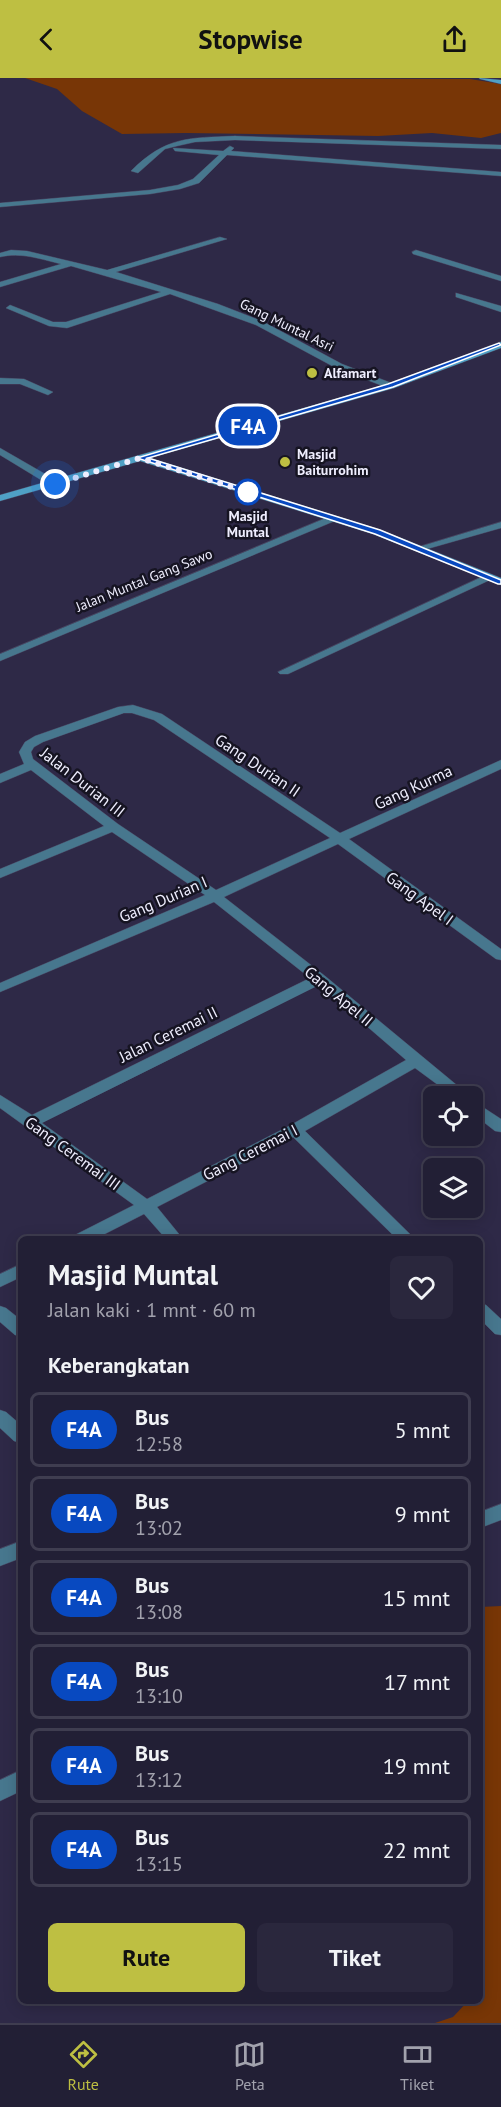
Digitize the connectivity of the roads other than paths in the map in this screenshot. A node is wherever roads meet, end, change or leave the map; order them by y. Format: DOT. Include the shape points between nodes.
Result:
graph roads {
  1 [pos="482,78"];
  2 [pos="501,82"];
  3 [pos="235,138"];
  4 [pos="280,140"];
  5 [pos="501,147"];
  6 [pos="163,148"];
  7 [pos="227,153"];
  8 [pos="269,156"];
  9 [pos="135,171"];
  10 [pos="501,174"];
  11 [pos="0,205"];
  12 [pos="223,239"];
  13 [pos="416,252"];
  14 [pos="0,255"];
  15 [pos="68,264"];
  16 [pos="106,272"];
  17 [pos="501,279"];
  18 [pos="0,285"];
  19 [pos="169,292"];
  20 [pos="459,295"];
  21 [pos="10,308"];
  22 [pos="501,309"];
  23 [pos="501,345"];
  24 [pos="0,381"];
  25 [pos="391,386"];
  26 [pos="48,392"];
  27 [pos="0,451"];
  28 [pos="140,458"];
  29 [pos="55,484"];
  30 [pos="0,498"];
  31 [pos="333,518"];
  32 [pos="501,525"];
  33 [pos="420,548"];
  34 [pos="488,577"];
  35 [pos="501,582"];
  36 [pos="0,658"];
  37 [pos="284,672"];
  38 [pos="158,717"];
  39 [pos="501,764"];
  40 [pos="33,765"];
  41 [pos="0,779"];
  42 [pos="113,827"];
  43 [pos="340,839"];
  44 [pos="0,874"];
  45 [pos="215,897"];
  46 [pos="501,956"];
  47 [pos="320,979"];
  48 [pos="0,988"];
  49 [pos="416,1061"];
  50 [pos="449,1086"];
  51 [pos="0,1100"];
  52 [pos="483,1113"];
  53 [pos="31,1122"];
  54 [pos="500,1125"];
  55 [pos="295,1130"];
  56 [pos="146,1206"];
  57 [pos="87,1236"];
  58 [pos="172,1236"];
  59 [pos="405,1236"];
  60 [pos="18,1272"];
  61 [pos="0,1281"];
  62 [pos="0,1312"];
  63 [pos="483,1312"];
  64 [pos="18,1327"];
  65 [pos="501,1329"];
  66 [pos="0,1418"];
  67 [pos="18,1433"];
  68 [pos="501,1512"];
  69 [pos="483,1519"];
  70 [pos="18,1550"];
  71 [pos="0,1558"];
  72 [pos="18,1782"];
  73 [pos="0,1791"];
  1 -- 2 [label="main road"];
  3 -- 4 [label="street"];
  3 -- 6 [label="street" via="195,140"];
  3 -- 7 [label="street"];
  4 -- 5 [label="street"];
  4 -- 8 [label="street"];
  6 -- 7 [label="street"];
  6 -- 9 [label="street"];
  7 -- 8 [label="street"];
  7 -- 11 [label="street" via="196,181 180,187"];
  8 -- 10 [label="street"];
  12 -- 16 [label="street, Gang Muntal Asri"];
  13 -- 17 [label="street"];
  14 -- 15 [label="street, Gang Muntal Asri" via="19,251"];
  15 -- 16 [label="street, Gang Muntal Asri"];
  15 -- 18 [label="street, Gang Muntal Asri"];
  16 -- 19 [label="street, Gang Muntal Asri"];
  19 -- 21 [label="street" via="67,325 52,324"];
  19 -- 25 [label="street, Gang Muntal Asri" via="239,315 339,366"];
  20 -- 22 [label="street"];
  23 -- 25 [label="main road"];
  24 -- 26 [label="street" via="21,381"];
  25 -- 28 [label="main road"];
  27 -- 29 [label="street"];
  28 -- 29 [label="main road"];
  28 -- 31 [label="main road"];
  29 -- 30 [label="main road"];
  31 -- 33 [label="main road"];
  31 -- 36 [label="street, Jalan Muntal Gang Sawo"];
  32 -- 33 [label="street"];
  33 -- 34 [label="main road"];
  34 -- 35 [label="main road"];
  34 -- 37 [label="street"];
  38 -- 40 [label="street, Jalan Durian III" via="133,709 122,710 39,740 25,752"];
  38 -- 43 [label="street, Gang Durian II"];
  39 -- 43 [label="street, Gang Kurma"];
  40 -- 41 [label="street"];
  40 -- 42 [label="street, Jalan Durian III"];
  42 -- 44 [label="street"];
  42 -- 45 [label="street, Jalan Durian III"];
  43 -- 45 [label="street, Gang Durian I"];
  43 -- 46 [label="street, Gang Apel I"];
  45 -- 47 [label="street, Gang Apel II"];
  45 -- 48 [label="street, Gang Durian I"];
  47 -- 49 [label="street, Gang Apel II"];
  47 -- 53 [label="street, Jalan Ceremai II"];
  49 -- 50 [label="street, Gang Apel II"];
  49 -- 55 [label="street, Gang Ceremai I"];
  51 -- 53 [label="street, Gang Ceremai III"];
  52 -- 54 [label="street"];
  53 -- 56 [label="street, Gang Ceremai III"];
  55 -- 56 [label="street, Gang Ceremai I"];
  55 -- 59 [label="street"];
  56 -- 57 [label="street, Gang Ceremai I"];
  56 -- 58 [label="street, Gang Ceremai III"];
  60 -- 61 [label="street"];
  62 -- 64 [label="street"];
  63 -- 65 [label="street"];
  66 -- 67 [label="street"];
  68 -- 69 [label="street"];
  70 -- 71 [label="street"];
  72 -- 73 [label="street"];
}
